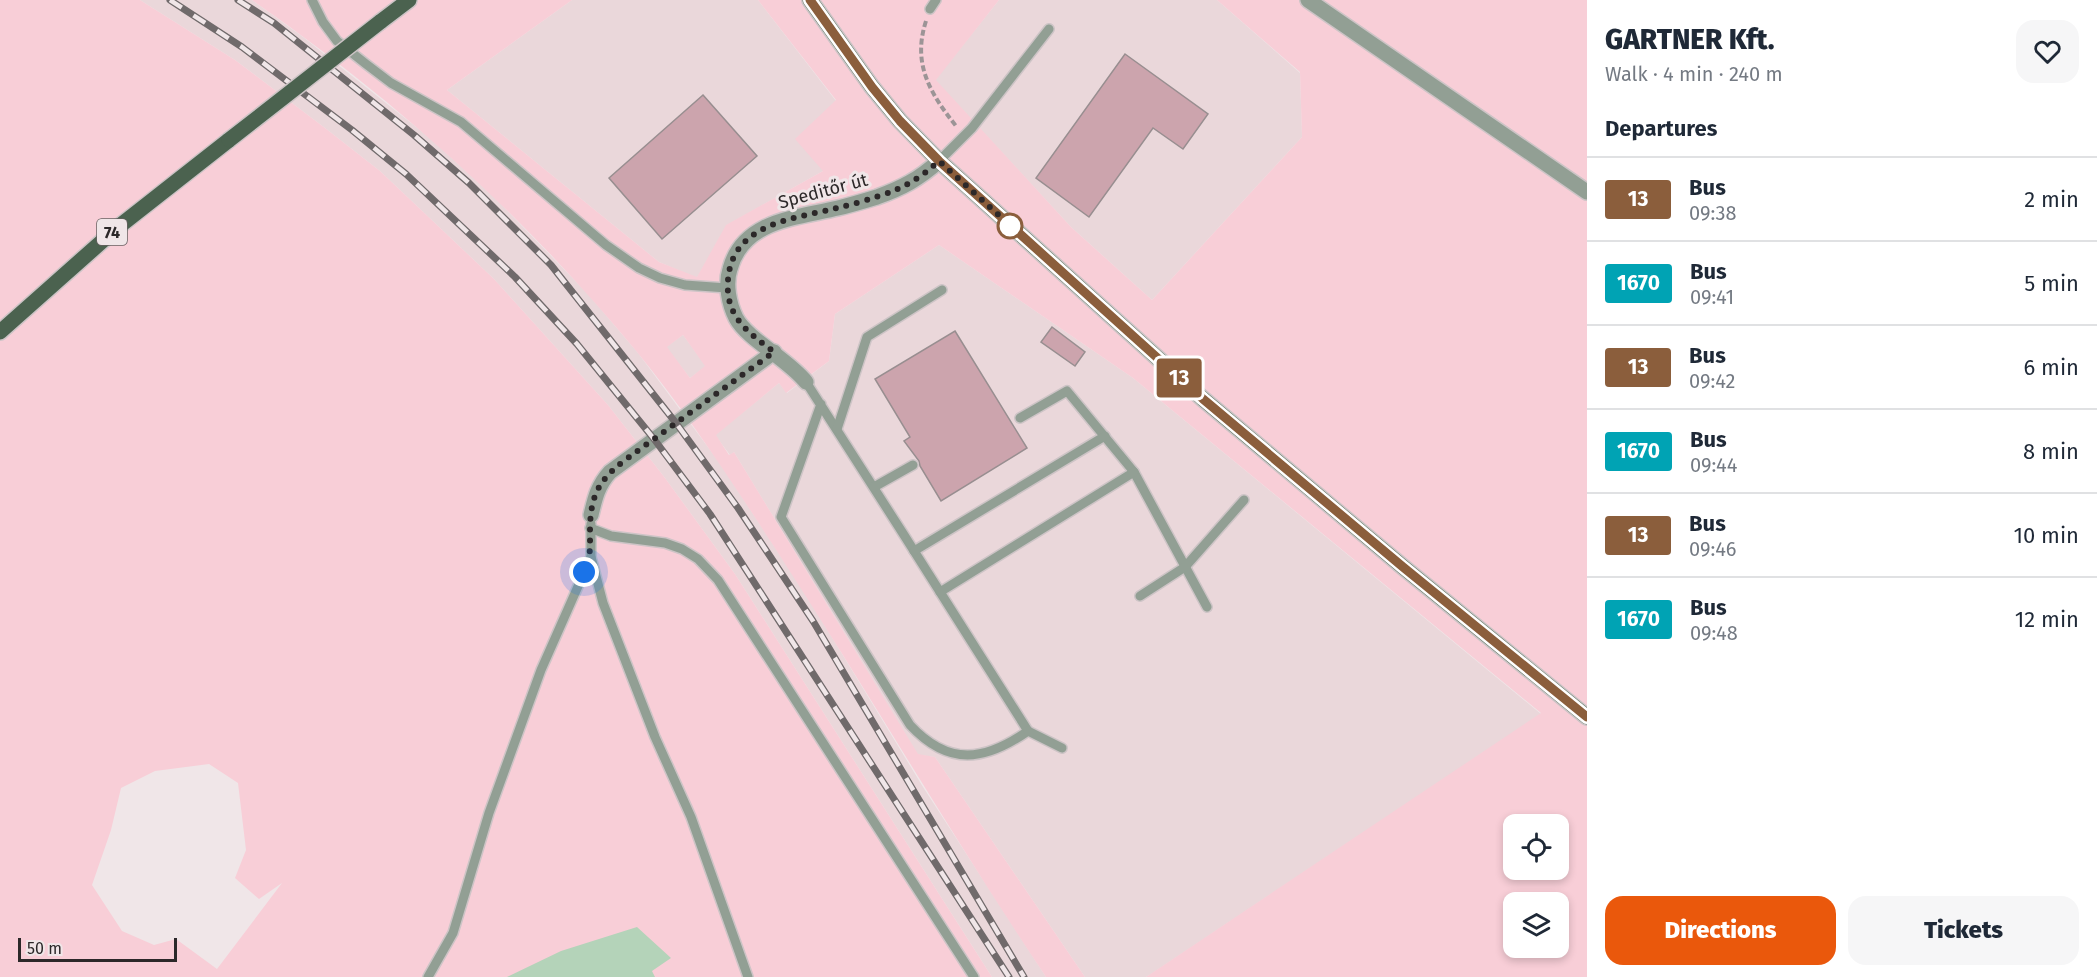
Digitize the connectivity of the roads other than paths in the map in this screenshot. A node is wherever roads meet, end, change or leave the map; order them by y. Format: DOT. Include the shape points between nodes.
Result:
graph roads {
  1 [pos="312,0"];
  2 [pos="409,0"];
  3 [pos="810,0"];
  4 [pos="819,0"];
  5 [pos="936,0"];
  6 [pos="1308,0"];
  7 [pos="930,9"];
  8 [pos="826,20"];
  9 [pos="1049,29"];
  10 [pos="939,161"];
  11 [pos="1587,192"];
  12 [pos="728,288"];
  13 [pos="942,290"];
  14 [pos="0,332"];
  15 [pos="774,352"];
  16 [pos="806,382"];
  17 [pos="821,404"];
  18 [pos="1020,418"];
  19 [pos="837,429"];
  20 [pos="1105,436"];
  21 [pos="912,465"];
  22 [pos="1134,472"];
  23 [pos="874,487"];
  24 [pos="1244,500"];
  25 [pos="591,522"];
  26 [pos="914,550"];
  27 [pos="591,557"];
  28 [pos="1185,567"];
  29 [pos="940,592"];
  30 [pos="1140,596"];
  31 [pos="1207,607"];
  32 [pos="1587,717"];
  33 [pos="1028,731"];
  34 [pos="1062,748"];
  35 [pos="428,977"];
  36 [pos="748,977"];
  37 [pos="974,977"];
  1 -- 12 [label="lane" via="337,41 391,83 461,122 606,245 639,268 685,285"];
  2 -- 14 [label="main road, 74, bridge" via="117,228"];
  3 -- 8 [label="main road"];
  4 -- 8 [label="main road"];
  5 -- 7 [label="lane"];
  6 -- 11 [label="street"];
  8 -- 10 [label="main road" via="872,87"];
  9 -- 10 [label="lane" via="964,137"];
  10 -- 12 [label="street, Speditőr út" via="922,177 901,188 836,209 801,214 754,234 734,256"];
  10 -- 32 [label="main road" via="1203,399"];
  12 -- 15 [label="street, Speditőr út" via="736,318 744,330"];
  13 -- 19 [label="lane" via="867,337"];
  15 -- 16 [label="street, Speditőr út"];
  15 -- 25 [label="street" via="610,472 596,493"];
  16 -- 17 [label="lane"];
  17 -- 19 [label="lane"];
  17 -- 33 [label="lane" via="781,517 910,725 930,744 963,755 993,752"];
  18 -- 20 [label="lane" via="1067,391"];
  19 -- 23 [label="lane"];
  20 -- 22 [label="lane"];
  20 -- 26 [label="lane"];
  21 -- 23 [label="lane"];
  22 -- 28 [label="lane"];
  22 -- 29 [label="lane"];
  23 -- 26 [label="lane"];
  24 -- 28 [label="lane"];
  25 -- 27 [label="lane"];
  25 -- 37 [label="lane" via="612,536 682,549 718,580"];
  26 -- 29 [label="lane"];
  27 -- 35 [label="lane" via="541,670 489,813 453,933"];
  27 -- 36 [label="lane" via="607,614 691,817"];
  28 -- 30 [label="lane"];
  28 -- 31 [label="lane"];
  29 -- 33 [label="lane"];
  33 -- 34 [label="lane"];
}
